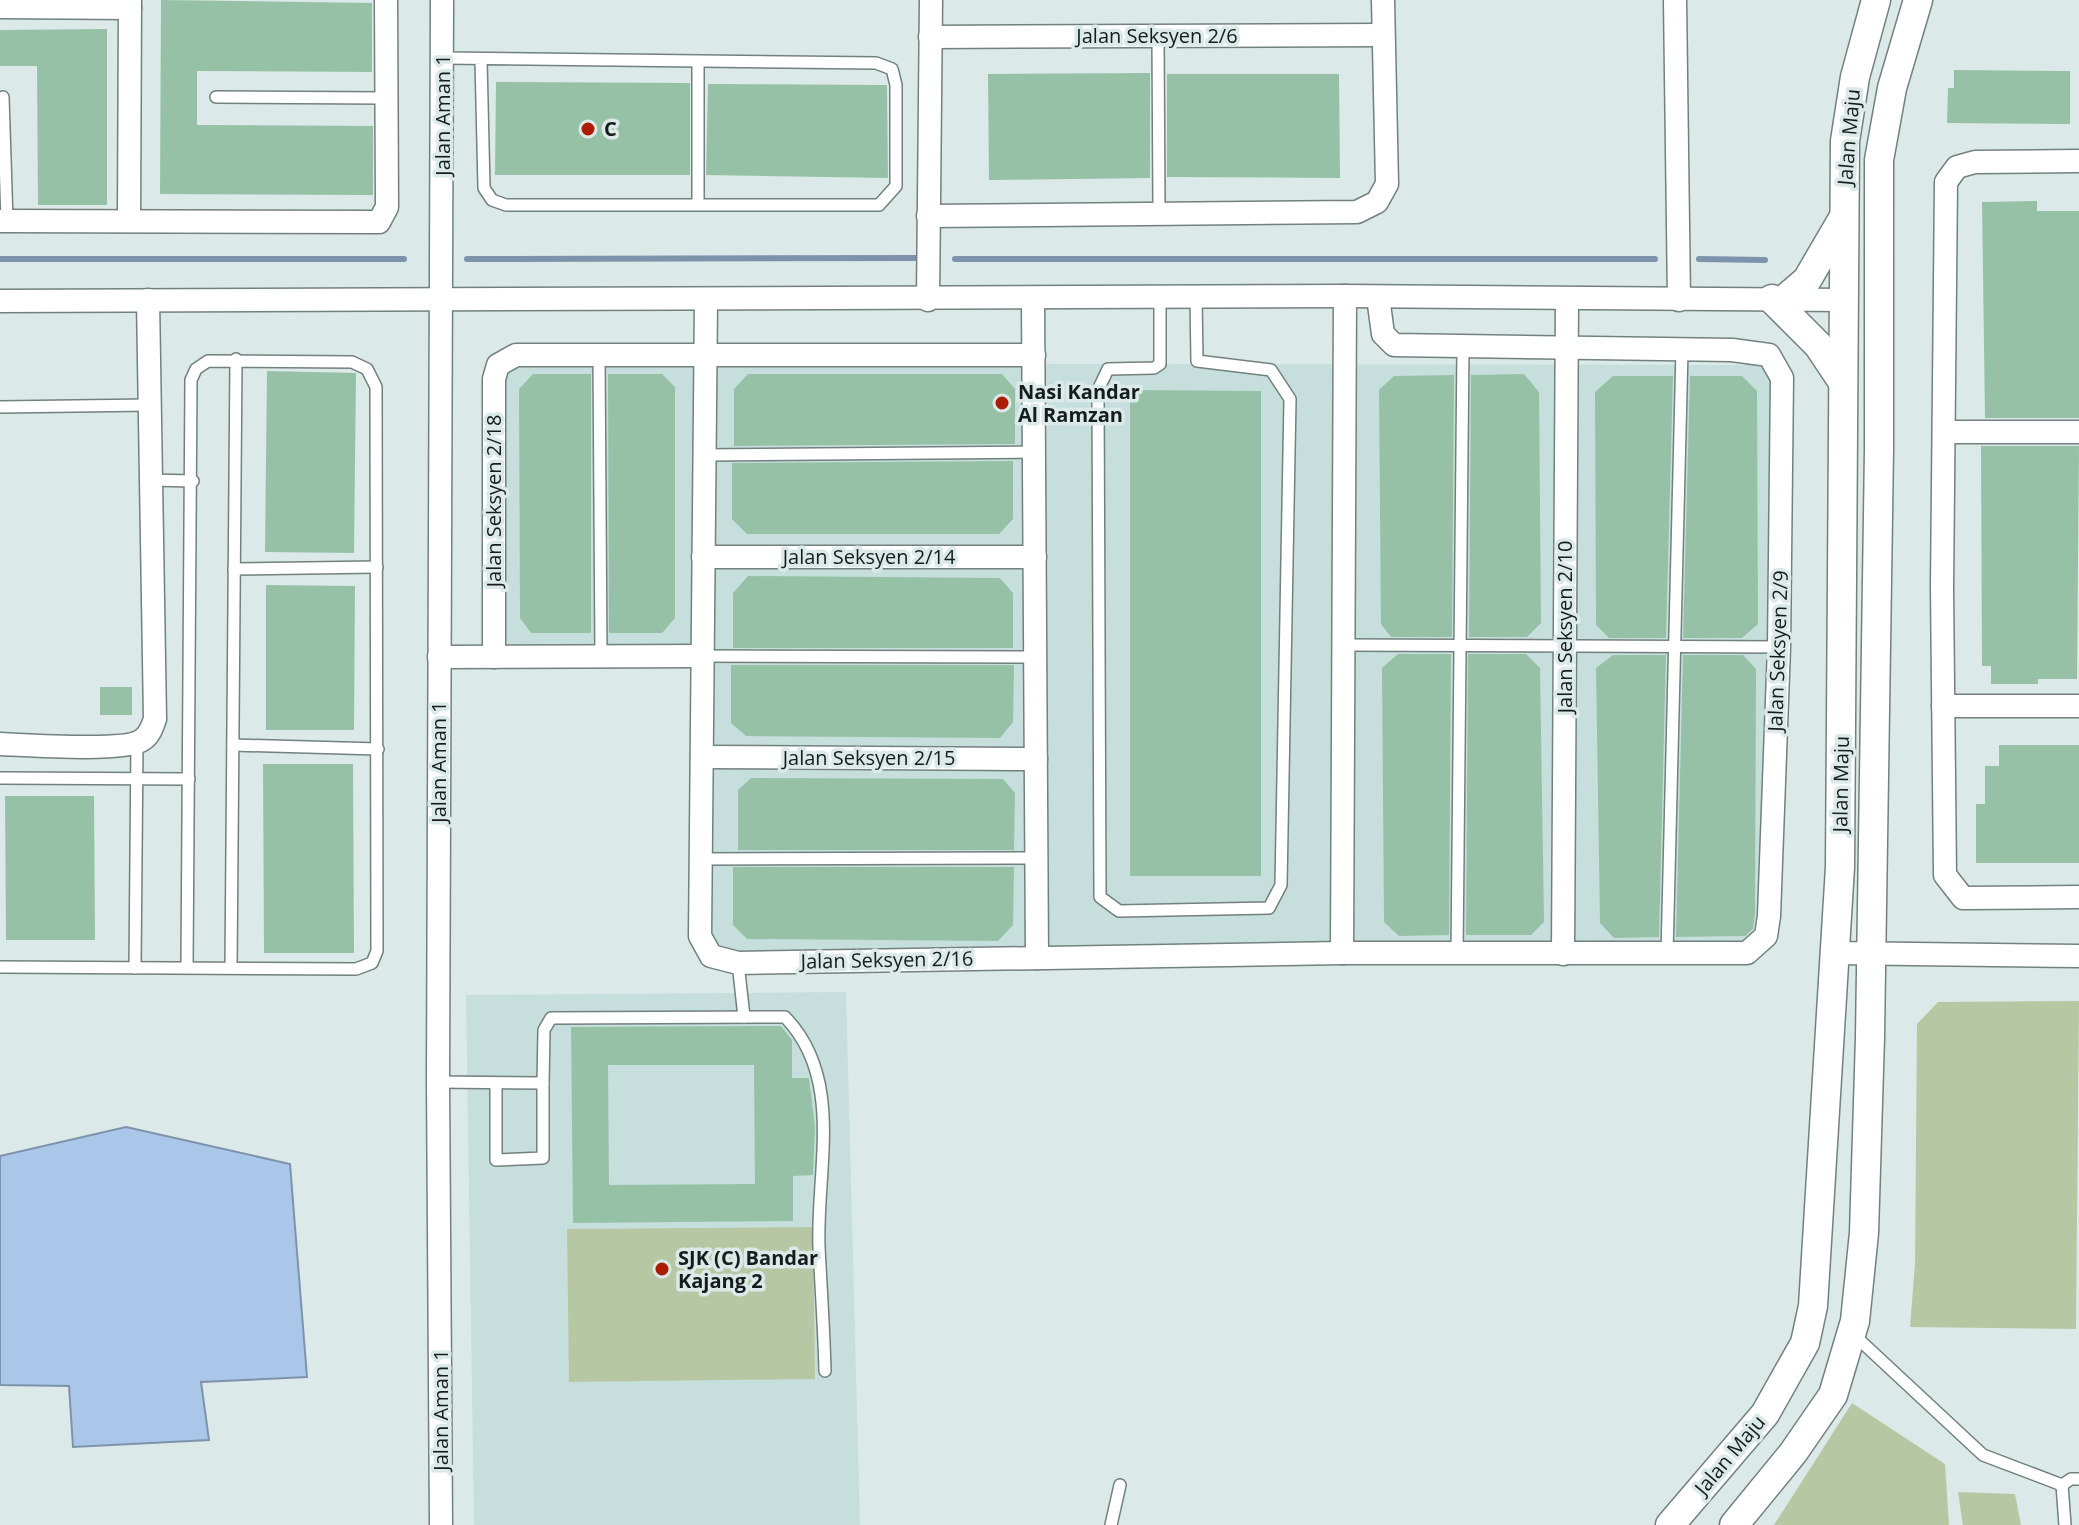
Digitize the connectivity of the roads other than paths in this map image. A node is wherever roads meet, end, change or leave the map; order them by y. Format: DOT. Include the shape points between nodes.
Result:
graph roads {
  1 [pos="386,0"];
  2 [pos="442,0"];
  3 [pos="931,0"];
  4 [pos="1383,0"];
  5 [pos="1675,0"];
  6 [pos="1876,0"];
  7 [pos="1918,0"];
  8 [pos="130,4"];
  9 [pos="0,7"];
  10 [pos="1383,35"];
  11 [pos="1158,36"];
  12 [pos="930,37"];
  13 [pos="443,58"];
  14 [pos="481,60"];
  15 [pos="698,62"];
  16 [pos="3,97"];
  17 [pos="216,97"];
  18 [pos="386,98"];
  19 [pos="2079,161"];
  20 [pos="698,204"];
  21 [pos="1159,212"];
  22 [pos="1844,215"];
  23 [pos="928,216"];
  24 [pos="129,220"];
  25 [pos="3,221"];
  26 [pos="1879,223"];
  27 [pos="1345,296"];
  28 [pos="1196,297"];
  29 [pos="1378,297"];
  30 [pos="1160,298"];
  31 [pos="1033,299"];
  32 [pos="1778,299"];
  33 [pos="148,300"];
  34 [pos="441,300"];
  35 [pos="928,300"];
  36 [pos="1567,300"];
  37 [pos="1679,300"];
  38 [pos="1843,300"];
  39 [pos="0,301"];
  40 [pos="706,301"];
  41 [pos="1463,348"];
  42 [pos="1567,349"];
  43 [pos="1682,350"];
  44 [pos="599,355"];
  45 [pos="705,355"];
  46 [pos="1034,355"];
  47 [pos="236,359"];
  48 [pos="1879,368"];
  49 [pos="1842,381"];
  50 [pos="150,405"];
  51 [pos="0,407"];
  52 [pos="1945,432"];
  53 [pos="2079,432"];
  54 [pos="1034,452"];
  55 [pos="704,455"];
  56 [pos="151,480"];
  57 [pos="193,481"];
  58 [pos="703,557"];
  59 [pos="1035,557"];
  60 [pos="377,567"];
  61 [pos="234,569"];
  62 [pos="1342,645"];
  63 [pos="1676,647"];
  64 [pos="1779,647"];
  65 [pos="1461,648"];
  66 [pos="1564,649"];
  67 [pos="601,656"];
  68 [pos="702,656"];
  69 [pos="439,657"];
  70 [pos="494,657"];
  71 [pos="1035,657"];
  72 [pos="1943,706"];
  73 [pos="2079,706"];
  74 [pos="137,743"];
  75 [pos="0,744"];
  76 [pos="233,745"];
  77 [pos="378,749"];
  78 [pos="702,757"];
  79 [pos="1036,759"];
  80 [pos="0,778"];
  81 [pos="189,779"];
  82 [pos="137,780"];
  83 [pos="1036,858"];
  84 [pos="701,859"];
  85 [pos="2079,897"];
  86 [pos="1758,946"];
  87 [pos="1342,953"];
  88 [pos="1833,953"];
  89 [pos="1457,954"];
  90 [pos="1563,954"];
  91 [pos="1667,954"];
  92 [pos="1871,954"];
  93 [pos="2079,956"];
  94 [pos="1037,958"];
  95 [pos="738,963"];
  96 [pos="0,967"];
  97 [pos="135,968"];
  98 [pos="187,968"];
  99 [pos="231,968"];
  100 [pos="744,1017"];
  101 [pos="438,1082"];
  102 [pos="496,1083"];
  103 [pos="543,1083"];
  104 [pos="1853,1334"];
  105 [pos="825,1371"];
  106 [pos="2079,1479"];
  107 [pos="1120,1485"];
  108 [pos="2062,1485"];
  109 [pos="441,1525"];
  110 [pos="1111,1525"];
  111 [pos="1670,1525"];
  112 [pos="1734,1525"];
  113 [pos="2065,1525"];
  1 -- 18 [label="street"];
  2 -- 13 [label="street, Jalan Aman 1"];
  3 -- 12 [label="street"];
  4 -- 10 [label="street"];
  5 -- 37 [label="street"];
  6 -- 22 [label="street, Jalan Maju" via="1847,128"];
  7 -- 26 [label="street, Jalan Maju" via="1884,123"];
  8 -- 9 [label="street"];
  8 -- 24 [label="street"];
  10 -- 11 [label="street, Jalan Seksyen 2/6"];
  10 -- 21 [label="street" via="1387,184 1377,202 1357,212"];
  11 -- 12 [label="street, Jalan Seksyen 2/6"];
  11 -- 21 [label="lane"];
  12 -- 23 [label="street"];
  13 -- 14 [label="lane"];
  13 -- 34 [label="street, Jalan Aman 1"];
  14 -- 15 [label="lane"];
  14 -- 20 [label="lane" via="484,188 492,200 506,205"];
  15 -- 20 [label="lane"];
  15 -- 20 [label="lane" via="876,63 892,69 896,99 896,186 879,205"];
  16 -- 25 [label="lane"];
  17 -- 18 [label="lane"];
  18 -- 24 [label="street" via="387,207 379,222"];
  19 -- 52 [label="street" via="1975,162 1957,167 1946,182"];
  21 -- 23 [label="street"];
  22 -- 32 [label="street" via="1807,280"];
  22 -- 38 [label="street, Jalan Maju"];
  23 -- 35 [label="street"];
  24 -- 25 [label="street"];
  26 -- 38 [label="street"];
  26 -- 48 [label="street, Jalan Maju"];
  27 -- 28 [label="street"];
  27 -- 29 [label="street"];
  27 -- 62 [label="street"];
  28 -- 30 [label="street"];
  28 -- 30 [label="lane" via="1197,361 1271,370 1290,399 1281,885 1269,908 1119,911 1100,897 1098,390 1108,369 1160,364"];
  29 -- 36 [label="street"];
  29 -- 41 [label="street" via="1383,334 1394,345"];
  30 -- 31 [label="street"];
  31 -- 35 [label="street"];
  31 -- 46 [label="street"];
  32 -- 37 [label="street"];
  32 -- 38 [label="street"];
  32 -- 49 [label="street"];
  33 -- 34 [label="street"];
  33 -- 39 [label="street"];
  33 -- 50 [label="street"];
  34 -- 40 [label="street"];
  34 -- 69 [label="street, Jalan Aman 1"];
  35 -- 40 [label="street"];
  36 -- 37 [label="street"];
  36 -- 42 [label="street, Jalan Seksyen 2/10"];
  38 -- 48 [label="street" via="1869,338"];
  38 -- 49 [label="street, Jalan Maju"];
  40 -- 45 [label="street"];
  41 -- 42 [label="street"];
  41 -- 65 [label="lane"];
  42 -- 43 [label="street"];
  42 -- 66 [label="street, Jalan Seksyen 2/10"];
  43 -- 63 [label="lane"];
  43 -- 64 [label="street, Jalan Seksyen 2/9" via="1769,355 1782,378"];
  44 -- 45 [label="street"];
  44 -- 67 [label="lane"];
  44 -- 70 [label="street, Jalan Seksyen 2/18" via="516,355 498,365"];
  45 -- 46 [label="street"];
  45 -- 55 [label="street"];
  46 -- 54 [label="street"];
  47 -- 57 [label="lane" via="208,361 191,380"];
  47 -- 60 [label="lane" via="352,362 367,369 376,387"];
  47 -- 61 [label="lane"];
  48 -- 92 [label="street, Jalan Maju"];
  49 -- 88 [label="street, Jalan Maju" via="1840,867"];
  50 -- 51 [label="lane"];
  50 -- 56 [label="street"];
  52 -- 53 [label="street"];
  52 -- 72 [label="street"];
  54 -- 55 [label="lane"];
  54 -- 59 [label="street"];
  55 -- 58 [label="street"];
  56 -- 57 [label="lane"];
  56 -- 74 [label="street" via="155,719"];
  57 -- 81 [label="lane"];
  58 -- 59 [label="street, Jalan Seksyen 2/14"];
  58 -- 68 [label="street"];
  59 -- 71 [label="street"];
  60 -- 61 [label="lane"];
  60 -- 77 [label="lane"];
  61 -- 76 [label="lane"];
  62 -- 65 [label="lane"];
  62 -- 87 [label="street"];
  63 -- 64 [label="lane"];
  63 -- 66 [label="lane"];
  63 -- 91 [label="lane"];
  64 -- 86 [label="street, Jalan Seksyen 2/9" via="1769,916 1766,936"];
  65 -- 66 [label="lane"];
  65 -- 89 [label="lane"];
  66 -- 90 [label="street, Jalan Seksyen 2/10"];
  67 -- 68 [label="street"];
  67 -- 70 [label="street"];
  68 -- 71 [label="lane"];
  68 -- 78 [label="street"];
  69 -- 70 [label="street"];
  69 -- 101 [label="street, Jalan Aman 1"];
  71 -- 79 [label="street"];
  72 -- 73 [label="street"];
  72 -- 85 [label="street" via="1945,875 1963,898"];
  74 -- 75 [label="street"];
  74 -- 82 [label="lane"];
  76 -- 77 [label="lane"];
  76 -- 99 [label="lane"];
  77 -- 99 [label="lane" via="377,951 372,963 356,969"];
  78 -- 79 [label="street, Jalan Seksyen 2/15"];
  78 -- 84 [label="street"];
  79 -- 83 [label="street"];
  80 -- 82 [label="lane"];
  81 -- 82 [label="lane"];
  81 -- 98 [label="lane"];
  82 -- 97 [label="lane"];
  83 -- 84 [label="lane"];
  83 -- 94 [label="street"];
  84 -- 95 [label="street" via="700,936 711,956"];
  86 -- 91 [label="street, Jalan Seksyen 2/16" via="1747,953"];
  87 -- 89 [label="street, Jalan Seksyen 2/16"];
  87 -- 94 [label="street, Jalan Seksyen 2/16"];
  88 -- 92 [label="street"];
  88 -- 111 [label="street, Jalan Maju" via="1816,1268 1805,1343 1765,1414"];
  89 -- 90 [label="street, Jalan Seksyen 2/16"];
  90 -- 91 [label="street, Jalan Seksyen 2/16"];
  92 -- 93 [label="street"];
  92 -- 104 [label="street, Jalan Maju" via="1864,1233"];
  94 -- 95 [label="street, Jalan Seksyen 2/16"];
  95 -- 100 [label="lane"];
  96 -- 97 [label="lane"];
  97 -- 98 [label="lane"];
  98 -- 99 [label="lane"];
  100 -- 103 [label="lane" via="551,1018 544,1030"];
  100 -- 105 [label="lane" via="785,1017 804,1036 816,1073 823,1122 819,1249"];
  101 -- 102 [label="lane"];
  101 -- 109 [label="street, Jalan Aman 1"];
  102 -- 103 [label="lane"];
  102 -- 103 [label="lane" via="496,1160 543,1158"];
  104 -- 108 [label="lane" via="1983,1455"];
  104 -- 112 [label="street, Jalan Maju" via="1833,1395"];
  106 -- 108 [label="lane"];
  107 -- 110 [label="lane"];
  108 -- 113 [label="lane"];
}
